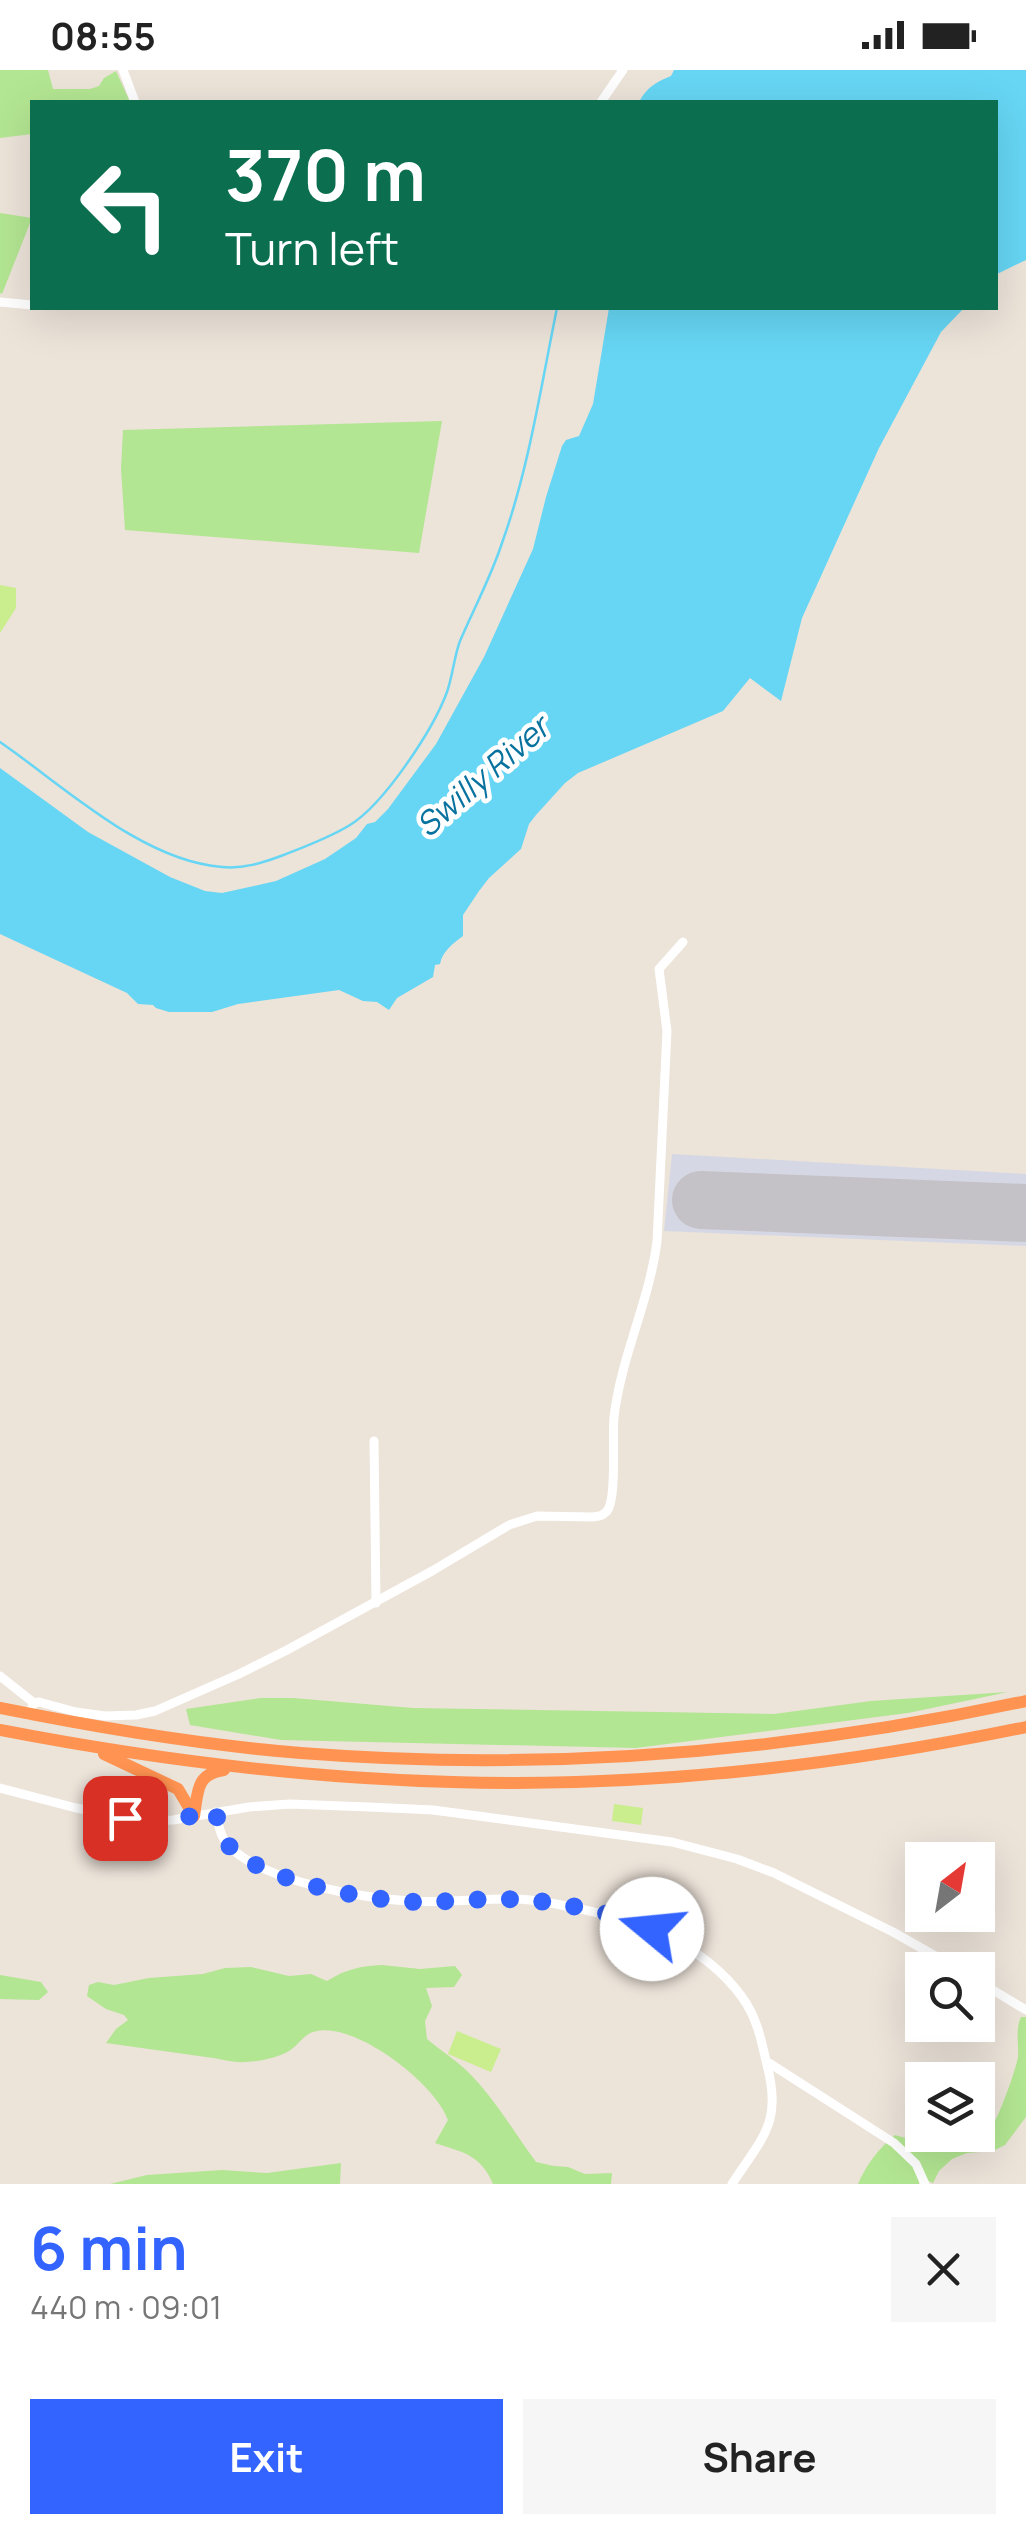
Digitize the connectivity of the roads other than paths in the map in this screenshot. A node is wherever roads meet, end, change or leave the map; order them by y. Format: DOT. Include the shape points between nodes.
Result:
graph roads {
  1 [pos="124,70"];
  2 [pos="623,70"];
  3 [pos="134,100"];
  4 [pos="602,100"];
  5 [pos="0,302"];
  6 [pos="30,305"];
  7 [pos="684,942"];
  8 [pos="374,1442"];
  9 [pos="376,1602"];
  10 [pos="0,1676"];
  11 [pos="1026,1701"];
  12 [pos="0,1708"];
  13 [pos="31,1709"];
  14 [pos="1026,1728"];
  15 [pos="0,1730"];
  16 [pos="92,1748"];
  17 [pos="236,1768"];
  18 [pos="0,1788"];
  19 [pos="216,1812"];
  20 [pos="194,1816"];
  21 [pos="928,1952"];
  22 [pos="995,1991"];
  23 [pos="1026,2010"];
  24 [pos="766,2061"];
  25 [pos="732,2184"];
  26 [pos="925,2184"];
  1 -- 3 [label="street"];
  2 -- 4 [label="street"];
  5 -- 6 [label="street"];
  7 -- 9 [label="street" via="659,969 667,1031 656,1242 615,1407 610,1504 593,1518 516,1522"];
  8 -- 9 [label="street"];
  9 -- 13 [label="street" via="155,1711 105,1716"];
  10 -- 13 [label="street"];
  11 -- 13 [label="highway" via="799,1740 523,1759 283,1751 153,1736"];
  12 -- 13 [label="highway"];
  14 -- 17 [label="highway" via="810,1764 600,1781 454,1782"];
  15 -- 16 [label="highway"];
  16 -- 17 [label="highway"];
  16 -- 20 [label="highway" via="178,1789"];
  17 -- 20 [label="highway" via="206,1776"];
  18 -- 20 [label="street" via="134,1820"];
  19 -- 20 [label="street"];
  19 -- 21 [label="street" via="290,1804 433,1810 672,1842 788,1878"];
  19 -- 24 [label="street" via="220,1832 235,1851 291,1879 402,1901 537,1900 660,1932 715,1969 743,1998"];
  22 -- 23 [label="street"];
  24 -- 25 [label="street" via="774,2092 770,2124"];
  24 -- 26 [label="street" via="894,2142"];
}
